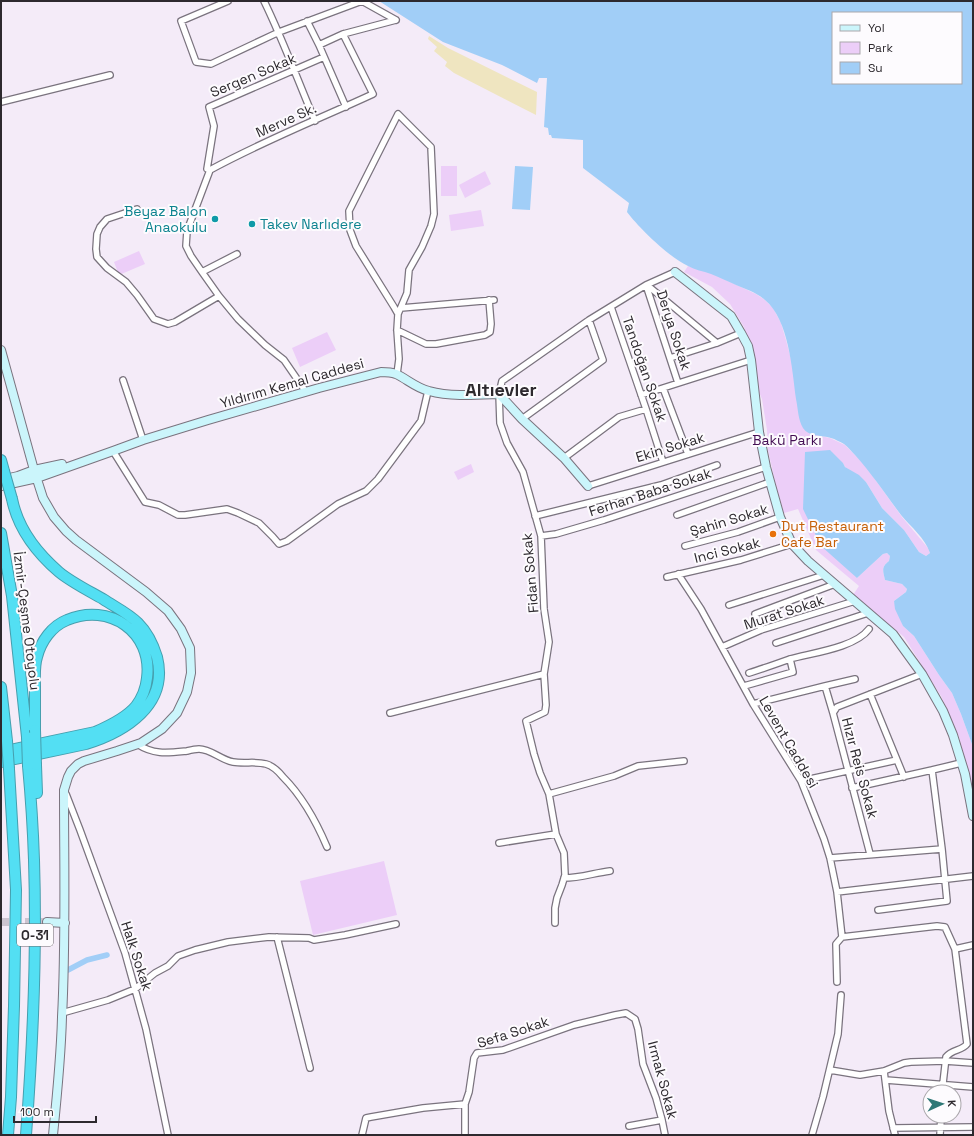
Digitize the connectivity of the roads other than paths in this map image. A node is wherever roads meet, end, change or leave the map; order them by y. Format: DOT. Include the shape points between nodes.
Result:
graph roads {
  1 [pos="228,1"];
  2 [pos="264,1"];
  3 [pos="362,1"];
  4 [pos="307,21"];
  5 [pos="279,32"];
  6 [pos="343,34"];
  7 [pos="319,45"];
  8 [pos="324,57"];
  9 [pos="294,70"];
  10 [pos="110,75"];
  11 [pos="1,102"];
  12 [pos="346,107"];
  13 [pos="315,121"];
  14 [pos="210,170"];
  15 [pos="137,209"];
  16 [pos="237,254"];
  17 [pos="202,272"];
  18 [pos="675,272"];
  19 [pos="646,285"];
  20 [pos="219,296"];
  21 [pos="611,307"];
  22 [pos="401,308"];
  23 [pos="398,314"];
  24 [pos="589,320"];
  25 [pos="397,330"];
  26 [pos="741,333"];
  27 [pos="717,342"];
  28 [pos="1,350"];
  29 [pos="670,358"];
  30 [pos="751,360"];
  31 [pos="396,374"];
  32 [pos="123,380"];
  33 [pos="678,383"];
  34 [pos="663,388"];
  35 [pos="428,391"];
  36 [pos="306,392"];
  37 [pos="499,394"];
  38 [pos="641,395"];
  39 [pos="646,408"];
  40 [pos="522,419"];
  41 [pos="759,432"];
  42 [pos="143,440"];
  43 [pos="113,451"];
  44 [pos="688,454"];
  45 [pos="564,458"];
  46 [pos="1,460"];
  47 [pos="663,462"];
  48 [pos="717,465"];
  49 [pos="766,467"];
  50 [pos="35,474"];
  51 [pos="2,476"];
  52 [pos="770,482"];
  53 [pos="1,486"];
  54 [pos="588,486"];
  55 [pos="677,515"];
  56 [pos="535,516"];
  57 [pos="780,517"];
  58 [pos="1,533"];
  59 [pos="541,536"];
  60 [pos="792,544"];
  61 [pos="684,546"];
  62 [pos="678,574"];
  63 [pos="824,574"];
  64 [pos="667,577"];
  65 [pos="835,584"];
  66 [pos="855,601"];
  67 [pos="729,605"];
  68 [pos="868,613"];
  69 [pos="869,629"];
  70 [pos="761,630"];
  71 [pos="776,643"];
  72 [pos="722,647"];
  73 [pos="790,659"];
  74 [pos="749,673"];
  75 [pos="544,674"];
  76 [pos="922,674"];
  77 [pos="855,679"];
  78 [pos="744,686"];
  79 [pos="825,686"];
  80 [pos="1,687"];
  81 [pos="870,694"];
  82 [pos="753,704"];
  83 [pos="390,713"];
  84 [pos="833,713"];
  85 [pos="137,744"];
  86 [pos="1,752"];
  87 [pos="897,760"];
  88 [pos="684,761"];
  89 [pos="1,762"];
  90 [pos="961,763"];
  91 [pos="32,766"];
  92 [pos="848,770"];
  93 [pos="932,770"];
  94 [pos="904,777"];
  95 [pos="801,781"];
  96 [pos="852,788"];
  97 [pos="64,790"];
  98 [pos="549,794"];
  99 [pos="973,816"];
  100 [pos="556,834"];
  101 [pos="500,843"];
  102 [pos="327,847"];
  103 [pos="942,849"];
  104 [pos="870,854"];
  105 [pos="830,858"];
  106 [pos="610,871"];
  107 [pos="973,876"];
  108 [pos="564,878"];
  109 [pos="945,879"];
  110 [pos="837,892"];
  111 [pos="878,910"];
  112 [pos="47,922"];
  113 [pos="65,923"];
  114 [pos="556,923"];
  115 [pos="396,924"];
  116 [pos="278,937"];
  117 [pos="842,937"];
  118 [pos="973,945"];
  119 [pos="955,949"];
  120 [pos="837,982"];
  121 [pos="135,989"];
  122 [pos="841,995"];
  123 [pos="62,1013"];
  124 [pos="626,1013"];
  125 [pos="945,1061"];
  126 [pos="973,1063"];
  127 [pos="310,1068"];
  128 [pos="830,1070"];
  129 [pos="884,1071"];
  130 [pos="886,1080"];
  131 [pos="932,1084"];
  132 [pos="943,1084"];
  133 [pos="962,1086"];
  134 [pos="973,1087"];
  135 [pos="465,1104"];
  136 [pos="662,1120"];
  137 [pos="940,1124"];
  138 [pos="629,1126"];
  139 [pos="940,1127"];
  140 [pos="973,1127"];
  141 [pos="893,1128"];
  142 [pos="8,1135"];
  143 [pos="26,1135"];
  144 [pos="53,1135"];
  145 [pos="168,1135"];
  146 [pos="362,1135"];
  147 [pos="465,1135"];
  148 [pos="664,1135"];
  149 [pos="812,1135"];
  150 [pos="895,1135"];
  151 [pos="940,1135"];
  1 -- 5 [label="street" via="181,21 196,62 211,64"];
  2 -- 5 [label="street"];
  3 -- 4 [label="street"];
  3 -- 6 [label="street" via="396,20"];
  4 -- 5 [label="street"];
  4 -- 7 [label="street"];
  5 -- 9 [label="street"];
  6 -- 7 [label="street"];
  6 -- 12 [label="street, Merve Sk." via="373,94"];
  7 -- 8 [label="street"];
  8 -- 9 [label="street, Sergen Sokak"];
  8 -- 12 [label="street"];
  9 -- 13 [label="street"];
  9 -- 14 [label="street, Sergen Sokak" via="209,107 214,126 207,169"];
  10 -- 11 [label="street"];
  12 -- 13 [label="street, Merve Sk."];
  13 -- 14 [label="street, Merve Sk." via="252,148"];
  14 -- 17 [label="street" via="187,231 186,246"];
  15 -- 20 [label="street" via="107,219 100,227 97,234 97,257 126,282 154,319 168,324 175,322"];
  16 -- 17 [label="street"];
  17 -- 20 [label="street"];
  18 -- 19 [label="street"];
  18 -- 26 [label="street" via="731,316"];
  19 -- 21 [label="street"];
  19 -- 27 [label="street"];
  19 -- 29 [label="street, Derya Sokak"];
  20 -- 36 [label="street" via="238,319 284,360"];
  21 -- 24 [label="street"];
  21 -- 38 [label="street, Tandoğan Sokak"];
  22 -- 23 [label="street"];
  22 -- 23 [label="street" via="407,293 409,270 422,247 434,214 431,147 398,114 349,211 350,230 356,246"];
  22 -- 25 [label="street" via="492,300 490,332 485,335 426,344"];
  23 -- 25 [label="street"];
  24 -- 37 [label="street" via="502,381"];
  24 -- 40 [label="street" via="603,360"];
  25 -- 31 [label="street" via="399,359"];
  26 -- 27 [label="street"];
  26 -- 30 [label="street" via="748,346"];
  27 -- 29 [label="street"];
  28 -- 50 [label="street"];
  29 -- 33 [label="street, Derya Sokak"];
  30 -- 33 [label="street"];
  30 -- 41 [label="street"];
  31 -- 35 [label="street, Yıldırım Kemal Caddesi"];
  31 -- 36 [label="street, Yıldırım Kemal Caddesi" via="381,372"];
  32 -- 42 [label="street"];
  33 -- 34 [label="street"];
  34 -- 38 [label="street"];
  34 -- 44 [label="street"];
  35 -- 37 [label="street, Yıldırım Kemal Caddesi" via="467,395"];
  35 -- 43 [label="street" via="421,421 378,479 366,491 338,504 287,541 279,544 259,523 227,509 178,515 159,505 145,502"];
  36 -- 42 [label="street, Yıldırım Kemal Caddesi"];
  37 -- 40 [label="street"];
  37 -- 56 [label="street, Fidan Sokak" via="500,423 507,443 523,472"];
  38 -- 39 [label="street, Tandoğan Sokak"];
  39 -- 45 [label="street" via="619,417"];
  39 -- 47 [label="street, Tandoğan Sokak"];
  40 -- 45 [label="street"];
  41 -- 44 [label="street, Ekin Sokak"];
  41 -- 49 [label="street"];
  42 -- 43 [label="street, Yıldırım Kemal Caddesi"];
  43 -- 50 [label="street, Yıldırım Kemal Caddesi"];
  44 -- 47 [label="street, Ekin Sokak"];
  45 -- 54 [label="street"];
  46 -- 51 [label="highway"];
  47 -- 54 [label="street, Ekin Sokak"];
  48 -- 56 [label="street" via="661,485"];
  49 -- 52 [label="street"];
  49 -- 59 [label="street, Ferhan Baba Sokak" via="604,520"];
  50 -- 51 [label="street, Yıldırım Kemal Caddesi"];
  50 -- 53 [label="street, Yıldırım Kemal Caddesi"];
  50 -- 85 [label="street" via="48,509 66,531 168,611 190,648 191,673 187,692 177,713 162,729"];
  51 -- 89 [label="highway, bridge" via="20,522 32,544 60,572 130,616 147,633 154,646 158,675 155,692 148,706 125,728 86,744"];
  52 -- 55 [label="street"];
  52 -- 57 [label="street"];
  56 -- 59 [label="street, Fidan Sokak"];
  57 -- 60 [label="street"];
  57 -- 61 [label="street, Şahin Sokak" via="738,532"];
  58 -- 91 [label="highway, İzmir-Çeşme Otoyolu / O-31, bridge" via="12,596 26,736"];
  59 -- 75 [label="street, Fidan Sokak" via="544,610 549,642"];
  60 -- 62 [label="street, Inci Sokak" via="741,560"];
  60 -- 63 [label="street"];
  62 -- 64 [label="street, Inci Sokak"];
  62 -- 72 [label="street, Levent Caddesi"];
  63 -- 65 [label="street"];
  63 -- 67 [label="street"];
  65 -- 66 [label="street"];
  65 -- 70 [label="street" via="755,614"];
  66 -- 68 [label="street"];
  66 -- 70 [label="street, Murat Sokak"];
  68 -- 71 [label="street"];
  68 -- 76 [label="street" via="893,634"];
  69 -- 73 [label="street" via="847,644"];
  70 -- 72 [label="street, Murat Sokak"];
  72 -- 78 [label="street, Levent Caddesi"];
  73 -- 74 [label="street"];
  73 -- 78 [label="street" via="794,672"];
  75 -- 83 [label="street"];
  75 -- 98 [label="street, Fidan Sokak" via="545,712 526,721 538,767"];
  76 -- 81 [label="street, Hızır Reis Sokak"];
  76 -- 90 [label="street" via="947,719"];
  77 -- 79 [label="street"];
  78 -- 82 [label="street, Levent Caddesi"];
  79 -- 82 [label="street"];
  79 -- 84 [label="street"];
  80 -- 142 [label="highway, O-31, bridge" via="10,768 16,897"];
  81 -- 84 [label="street, Hızır Reis Sokak" via="837,707"];
  81 -- 87 [label="street"];
  82 -- 95 [label="street, Levent Caddesi"];
  84 -- 92 [label="street, Hızır Reis Sokak"];
  85 -- 97 [label="street" via="78,764 71,771"];
  85 -- 102 [label="street" via="151,752 162,753 199,749 233,762 267,765 275,769 303,801"];
  86 -- 91 [label="highway, bridge" via="95,732 116,722 136,706 146,683 146,657 141,643 121,622 110,616 101,615 72,618 59,624 40,646 35,670 35,730"];
  87 -- 92 [label="street"];
  87 -- 94 [label="street"];
  88 -- 98 [label="street" via="638,766 614,776"];
  90 -- 93 [label="street"];
  90 -- 99 [label="street"];
  91 -- 143 [label="highway, O-31" via="34,1010"];
  92 -- 95 [label="street"];
  92 -- 96 [label="street, Hızır Reis Sokak"];
  93 -- 94 [label="street"];
  93 -- 103 [label="street"];
  94 -- 96 [label="street"];
  95 -- 105 [label="street, Levent Caddesi"];
  96 -- 104 [label="street, Hızır Reis Sokak"];
  97 -- 113 [label="street"];
  97 -- 121 [label="street, Halk Sokak" via="125,953"];
  98 -- 100 [label="street"];
  100 -- 101 [label="street"];
  100 -- 108 [label="street" via="566,863"];
  103 -- 104 [label="street"];
  103 -- 109 [label="street"];
  104 -- 105 [label="street"];
  105 -- 110 [label="street, Levent Caddesi"];
  106 -- 108 [label="street"];
  107 -- 109 [label="street"];
  108 -- 114 [label="street" via="555,908"];
  109 -- 110 [label="street"];
  109 -- 111 [label="street" via="947,901"];
  110 -- 117 [label="street, Levent Caddesi"];
  112 -- 113 [label="street"];
  113 -- 123 [label="street"];
  115 -- 116 [label="street" via="314,940"];
  116 -- 121 [label="street" via="228,942 178,956"];
  116 -- 127 [label="street"];
  117 -- 119 [label="street" via="937,926 945,927"];
  117 -- 120 [label="street, Levent Caddesi" via="836,944"];
  118 -- 119 [label="street"];
  119 -- 125 [label="street" via="967,1044 949,1053"];
  121 -- 123 [label="street" via="108,1000"];
  121 -- 145 [label="street, Halk Sokak"];
  122 -- 128 [label="street" via="838,1034"];
  123 -- 144 [label="street"];
  124 -- 135 [label="street, Sefa Sokak" via="574,1025 503,1050 477,1053"];
  124 -- 136 [label="street, Irmak Sokak" via="635,1019 643,1064"];
  125 -- 126 [label="street"];
  125 -- 129 [label="street" via="904,1063"];
  125 -- 132 [label="street"];
  128 -- 129 [label="street" via="860,1076"];
  128 -- 149 [label="street"];
  129 -- 130 [label="street"];
  130 -- 131 [label="street"];
  130 -- 141 [label="street"];
  133 -- 134 [label="street"];
  135 -- 146 [label="street" via="366,1118"];
  135 -- 147 [label="street"];
  136 -- 138 [label="street"];
  136 -- 148 [label="street, Irmak Sokak"];
  137 -- 139 [label="street"];
  139 -- 140 [label="street"];
  139 -- 141 [label="street"];
  139 -- 151 [label="street"];
  141 -- 150 [label="street"];
}
